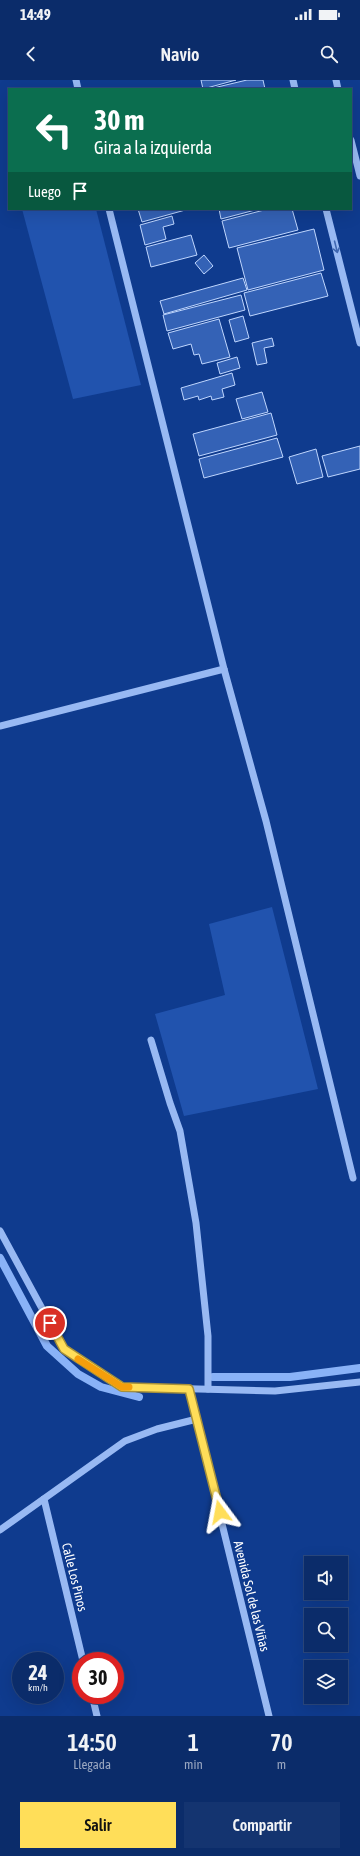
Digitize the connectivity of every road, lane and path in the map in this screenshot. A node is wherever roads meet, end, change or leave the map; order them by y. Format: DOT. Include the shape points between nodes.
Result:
graph roads {
  1 [pos="352,144"];
  2 [pos="360,176"];
  3 [pos="109,210"];
  4 [pos="326,210"];
  5 [pos="360,343"];
  6 [pos="224,669"];
  7 [pos="0,726"];
  8 [pos="151,1040"];
  9 [pos="353,1178"];
  10 [pos="0,1231"];
  11 [pos="360,1382"];
  12 [pos="208,1388"];
  13 [pos="189,1389"];
  14 [pos="197,1419"];
  15 [pos="44,1499"];
  16 [pos="0,1530"];
  17 [pos="82,1652"];
  18 [pos="94,1704"];
  19 [pos="97,1716"];
  20 [pos="269,1716"];
  1 -- 2 [label="street"];
  3 -- 6 [label="street"];
  4 -- 5 [label="street, one-way"];
  6 -- 7 [label="street"];
  6 -- 9 [label="street" via="266,821"];
  8 -- 12 [label="street" via="180,1131 196,1223 208,1336"];
  10 -- 13 [label="street" via="64,1349 122,1387"];
  11 -- 12 [label="street" via="275,1390"];
  12 -- 13 [label="street"];
  13 -- 14 [label="street, Avenida Sol de las Viñas"];
  14 -- 15 [label="street" via="124,1441"];
  14 -- 20 [label="street, Avenida Sol de las Viñas"];
  15 -- 16 [label="street"];
  15 -- 17 [label="street, Calle Los Pinos"];
  18 -- 19 [label="street"];
}
